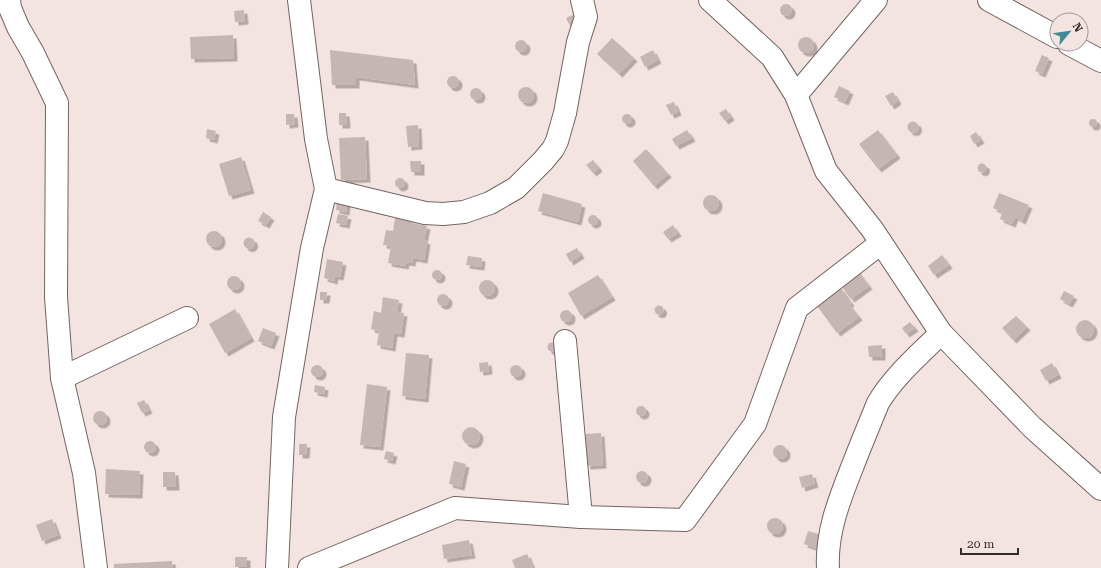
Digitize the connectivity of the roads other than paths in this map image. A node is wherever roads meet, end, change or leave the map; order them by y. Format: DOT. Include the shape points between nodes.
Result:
graph roads {
  1 [pos="9,0"];
  2 [pos="299,0"];
  3 [pos="582,0"];
  4 [pos="710,0"];
  5 [pos="876,0"];
  6 [pos="989,0"];
  7 [pos="1049,33"];
  8 [pos="1084,52"];
  9 [pos="1101,61"];
  10 [pos="796,95"];
  11 [pos="326,189"];
  12 [pos="881,243"];
  13 [pos="187,318"];
  14 [pos="941,333"];
  15 [pos="565,341"];
  16 [pos="62,378"];
  17 [pos="1101,489"];
  18 [pos="581,517"];
  19 [pos="96,568"];
  20 [pos="277,568"];
  21 [pos="309,568"];
  22 [pos="828,568"];
  1 -- 16 [label="street" via="18,27 57,103 56,297"];
  2 -- 11 [label="street" via="316,139"];
  3 -- 11 [label="street" via="586,17 578,42 557,140 543,161 516,188 490,204 464,212 443,214 425,213"];
  4 -- 10 [label="street" via="772,56"];
  5 -- 10 [label="street"];
  6 -- 7 [label="street"];
  8 -- 9 [label="street"];
  10 -- 12 [label="street" via="826,172"];
  11 -- 20 [label="street" via="312,248 284,417"];
  12 -- 14 [label="street"];
  12 -- 18 [label="street" via="797,308 755,424 685,520"];
  13 -- 16 [label="street"];
  14 -- 17 [label="street" via="1032,427"];
  14 -- 22 [label="street" via="897,377 878,403 840,499 830,532"];
  15 -- 18 [label="street"];
  16 -- 19 [label="street" via="84,474"];
  18 -- 21 [label="street" via="455,508"];
}
